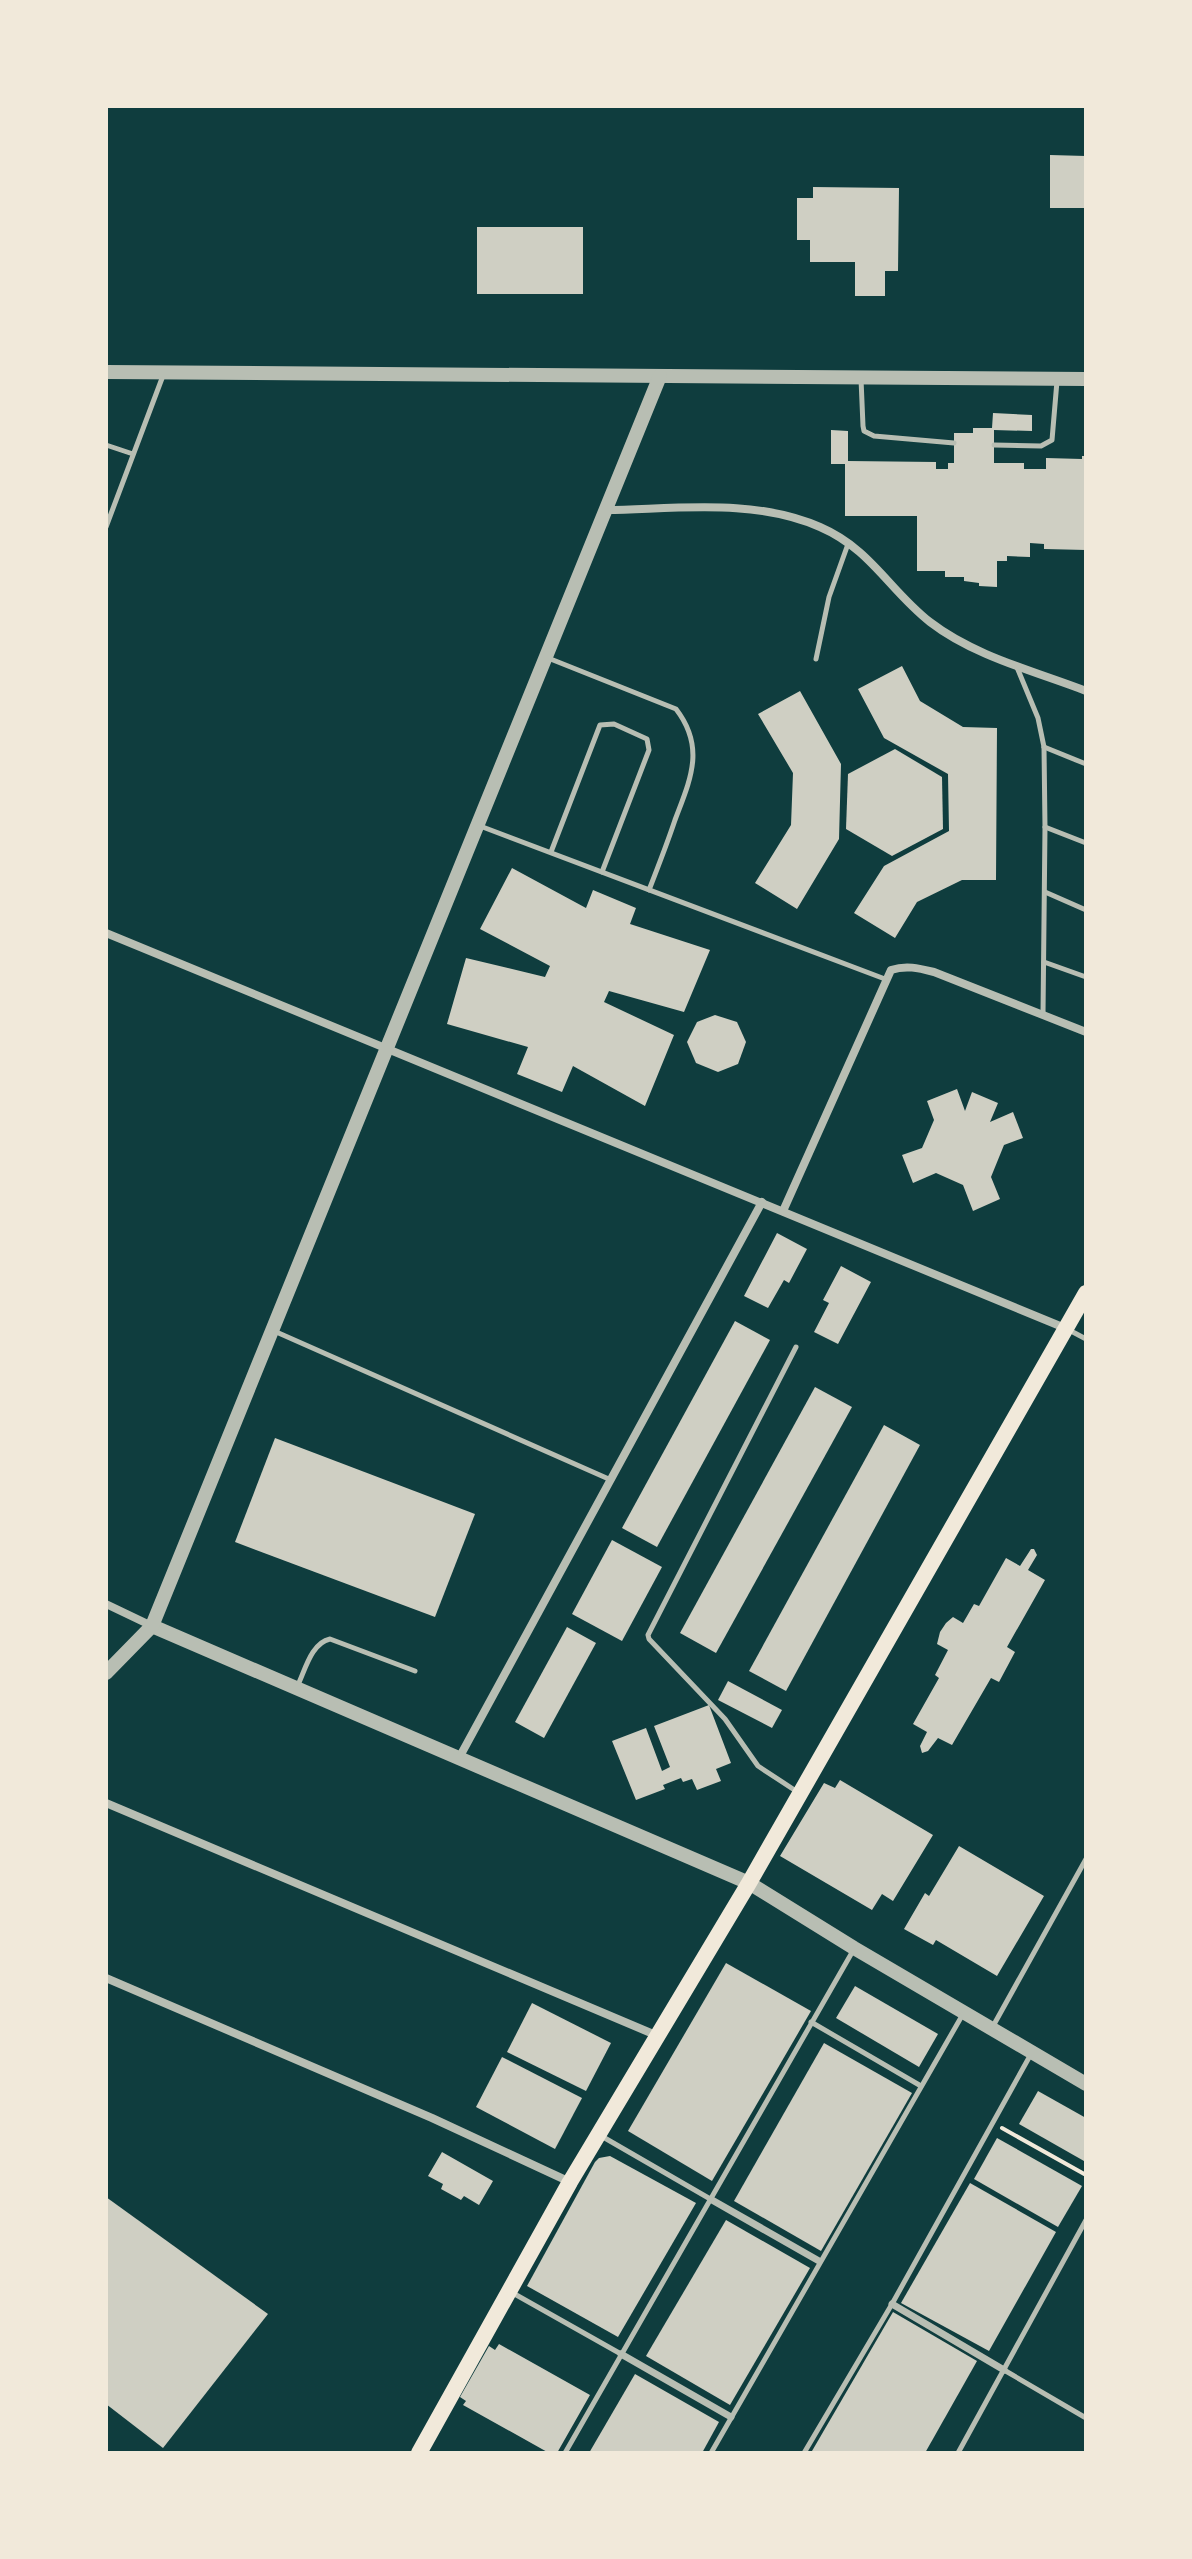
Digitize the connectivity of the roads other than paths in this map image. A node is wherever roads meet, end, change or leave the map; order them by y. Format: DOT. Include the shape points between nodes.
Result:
graph roads {
  1 [pos="106,372"];
  2 [pos="164,372"];
  3 [pos="660,376"];
  4 [pos="861,378"];
  5 [pos="1057,379"];
  6 [pos="1086,379"];
  7 [pos="954,443"];
  8 [pos="106,445"];
  9 [pos="994,445"];
  10 [pos="133,454"];
  11 [pos="607,510"];
  12 [pos="106,527"];
  13 [pos="849,543"];
  14 [pos="548,658"];
  15 [pos="816,659"];
  16 [pos="1016,664"];
  17 [pos="1086,691"];
  18 [pos="1044,747"];
  19 [pos="1086,764"];
  20 [pos="479,826"];
  21 [pos="1045,827"];
  22 [pos="1086,843"];
  23 [pos="551,852"];
  24 [pos="602,872"];
  25 [pos="649,890"];
  26 [pos="1045,892"];
  27 [pos="1086,910"];
  28 [pos="106,933"];
  29 [pos="1044,962"];
  30 [pos="1086,977"];
  31 [pos="885,979"];
  32 [pos="1043,1015"];
  33 [pos="1086,1032"];
  34 [pos="388,1049"];
  35 [pos="762,1202"];
  36 [pos="783,1211"];
  37 [pos="1086,1293"];
  38 [pos="1066,1328"];
  39 [pos="273,1330"];
  40 [pos="1086,1339"];
  41 [pos="796,1347"];
  42 [pos="611,1480"];
  43 [pos="106,1604"];
  44 [pos="152,1626"];
  45 [pos="415,1671"];
  46 [pos="106,1673"];
  47 [pos="297,1688"];
  48 [pos="459,1758"];
  49 [pos="800,1793"];
  50 [pos="106,1803"];
  51 [pos="1086,1859"];
  52 [pos="749,1883"];
  53 [pos="854,1948"];
  54 [pos="106,1978"];
  55 [pos="964,2013"];
  56 [pos="811,2022"];
  57 [pos="991,2029"];
  58 [pos="658,2036"];
  59 [pos="1032,2053"];
  60 [pos="1086,2084"];
  61 [pos="921,2086"];
  62 [pos="599,2134"];
  63 [pos="570,2182"];
  64 [pos="712,2200"];
  65 [pos="1086,2220"];
  66 [pos="819,2261"];
  67 [pos="510,2291"];
  68 [pos="892,2304"];
  69 [pos="621,2354"];
  70 [pos="1004,2370"];
  71 [pos="731,2417"];
  72 [pos="1086,2418"];
  73 [pos="426,2450"];
  74 [pos="565,2453"];
  75 [pos="711,2453"];
  76 [pos="804,2453"];
  77 [pos="958,2453"];
  1 -- 2 [label="street"];
  2 -- 3 [label="street"];
  2 -- 10 [label="lane"];
  3 -- 4 [label="street"];
  3 -- 11 [label="street"];
  4 -- 5 [label="street"];
  4 -- 7 [label="lane" via="868,434"];
  5 -- 6 [label="street"];
  5 -- 9 [label="lane" via="1052,440 1041,446"];
  8 -- 10 [label="lane"];
  10 -- 12 [label="lane"];
  11 -- 13 [label="street" via="758,511 820,527"];
  11 -- 14 [label="street"];
  13 -- 15 [label="lane" via="829,597"];
  13 -- 16 [label="street" via="930,622"];
  14 -- 20 [label="street"];
  14 -- 25 [label="lane" via="676,709 684,720 692,740 693,775"];
  16 -- 17 [label="street"];
  16 -- 18 [label="lane"];
  18 -- 19 [label="lane"];
  18 -- 21 [label="lane"];
  20 -- 23 [label="lane"];
  20 -- 34 [label="street"];
  21 -- 22 [label="lane"];
  21 -- 26 [label="lane"];
  23 -- 24 [label="lane"];
  23 -- 24 [label="lane" via="600,725 614,724 647,739 649,750"];
  24 -- 25 [label="lane"];
  25 -- 31 [label="lane"];
  26 -- 27 [label="lane"];
  26 -- 29 [label="lane"];
  28 -- 34 [label="street"];
  29 -- 30 [label="lane"];
  29 -- 32 [label="lane"];
  31 -- 32 [label="street" via="891,970 914,967"];
  31 -- 36 [label="street"];
  32 -- 33 [label="street"];
  34 -- 35 [label="street"];
  34 -- 39 [label="street"];
  35 -- 36 [label="street"];
  35 -- 42 [label="street"];
  36 -- 38 [label="street"];
  37 -- 38 [label="main road"];
  38 -- 40 [label="lane"];
  38 -- 49 [label="main road"];
  39 -- 42 [label="lane"];
  39 -- 44 [label="street"];
  41 -- 49 [label="lane" via="648,1635 725,1719 758,1766"];
  42 -- 48 [label="street"];
  43 -- 44 [label="street"];
  44 -- 46 [label="street"];
  44 -- 47 [label="street"];
  45 -- 47 [label="lane" via="323,1640"];
  47 -- 48 [label="street"];
  48 -- 52 [label="street"];
  49 -- 52 [label="main road"];
  50 -- 58 [label="street"];
  51 -- 57 [label="lane"];
  52 -- 53 [label="street"];
  52 -- 58 [label="main road"];
  53 -- 55 [label="street"];
  53 -- 56 [label="lane"];
  54 -- 63 [label="street"];
  55 -- 57 [label="street"];
  55 -- 61 [label="lane"];
  56 -- 61 [label="lane"];
  56 -- 64 [label="lane"];
  57 -- 59 [label="street"];
  58 -- 62 [label="main road"];
  59 -- 60 [label="street"];
  59 -- 68 [label="lane"];
  61 -- 66 [label="lane"];
  62 -- 63 [label="main road"];
  62 -- 64 [label="lane"];
  63 -- 67 [label="main road"];
  64 -- 66 [label="street"];
  64 -- 69 [label="lane"];
  65 -- 70 [label="lane"];
  66 -- 71 [label="lane"];
  67 -- 69 [label="lane"];
  67 -- 73 [label="main road"];
  68 -- 70 [label="street"];
  68 -- 76 [label="lane"];
  69 -- 71 [label="street"];
  69 -- 74 [label="lane"];
  70 -- 72 [label="lane"];
  70 -- 77 [label="lane"];
  71 -- 75 [label="lane"];
}
